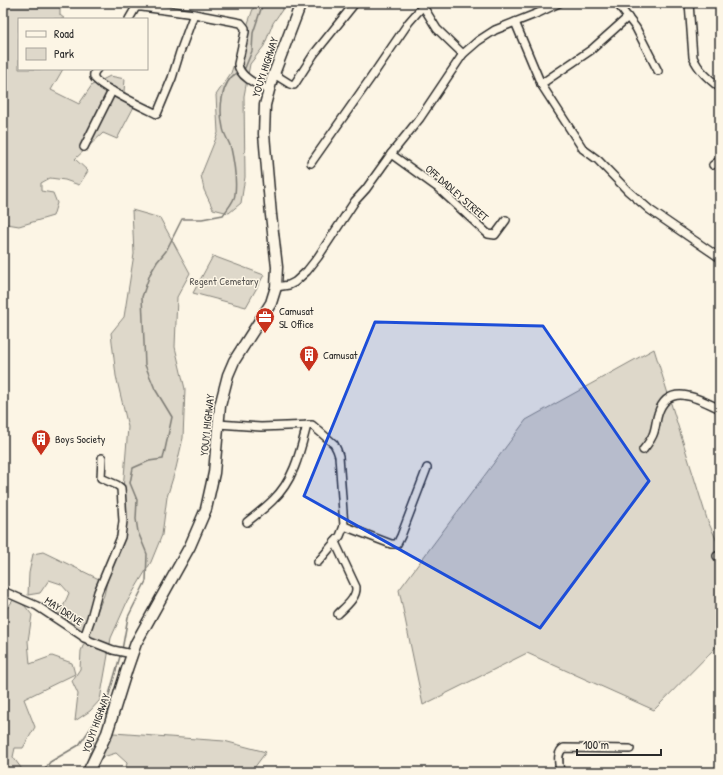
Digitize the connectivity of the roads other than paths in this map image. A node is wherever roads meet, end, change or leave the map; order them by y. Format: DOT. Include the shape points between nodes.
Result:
graph roads {
  1 [pos="301,3"];
  2 [pos="355,3"];
  3 [pos="559,3"];
  4 [pos="618,3"];
  5 [pos="689,3"];
  6 [pos="422,4"];
  7 [pos="194,14"];
  8 [pos="628,17"];
  9 [pos="130,18"];
  10 [pos="515,22"];
  11 [pos="463,54"];
  12 [pos="96,70"];
  13 [pos="658,71"];
  14 [pos="274,74"];
  15 [pos="541,84"];
  16 [pos="720,88"];
  17 [pos="268,90"];
  18 [pos="112,91"];
  19 [pos="84,147"];
  20 [pos="391,154"];
  21 [pos="720,160"];
  22 [pos="311,163"];
  23 [pos="713,165"];
  24 [pos="506,220"];
  25 [pos="720,258"];
  26 [pos="276,287"];
  27 [pos="720,409"];
  28 [pos="218,424"];
  29 [pos="307,425"];
  30 [pos="643,450"];
  31 [pos="102,458"];
  32 [pos="427,468"];
  33 [pos="247,522"];
  34 [pos="344,526"];
  35 [pos="335,542"];
  36 [pos="318,562"];
  37 [pos="3,591"];
  38 [pos="338,614"];
  39 [pos="84,638"];
  40 [pos="128,654"];
  41 [pos="630,749"];
  42 [pos="88,772"];
  43 [pos="560,772"];
  1 -- 14 [label="main road, YOUYI HIGHWAY"];
  2 -- 14 [label="street" via="314,54 294,85"];
  3 -- 10 [label="street"];
  4 -- 8 [label="street"];
  5 -- 16 [label="street" via="693,57 701,71"];
  6 -- 11 [label="street" via="437,29"];
  6 -- 22 [label="street"];
  7 -- 9 [label="street" via="139,7 134,9"];
  7 -- 17 [label="street" via="243,25 245,32 239,69 249,79"];
  7 -- 18 [label="street" via="157,114"];
  8 -- 13 [label="street"];
  8 -- 15 [label="street" via="591,50"];
  10 -- 11 [label="street" via="487,35"];
  10 -- 15 [label="street"];
  11 -- 20 [label="street" via="420,118"];
  12 -- 18 [label="street" via="95,80"];
  14 -- 17 [label="main road, YOUYI HIGHWAY"];
  15 -- 25 [label="street" via="583,149 650,210"];
  17 -- 26 [label="main road, YOUYI HIGHWAY" via="264,134 276,261"];
  18 -- 19 [label="street"];
  20 -- 24 [label="street, OFF DADLEY STREET" via="438,188 488,234 495,235"];
  20 -- 26 [label="street" via="307,271 295,282"];
  21 -- 23 [label="street"];
  26 -- 28 [label="main road, YOUYI HIGHWAY" via="228,375 221,398"];
  27 -- 30 [label="street" via="694,397 682,395 670,398 660,407 653,433"];
  28 -- 29 [label="street" via="261,427"];
  28 -- 40 [label="main road, YOUYI HIGHWAY" via="214,473 206,508 190,546"];
  29 -- 33 [label="street" via="293,473 287,483 273,500"];
  29 -- 34 [label="street" via="316,428 337,450"];
  31 -- 39 [label="street" via="102,478 121,488 123,528 98,592"];
  32 -- 34 [label="street" via="397,544"];
  34 -- 35 [label="street"];
  35 -- 36 [label="street"];
  35 -- 38 [label="street" via="356,587 354,596"];
  37 -- 39 [label="street, MAY DRIVE" via="37,606"];
  39 -- 40 [label="street, MAY DRIVE"];
  40 -- 42 [label="main road, YOUYI HIGHWAY" via="107,733"];
  41 -- 43 [label="street" via="564,748 559,753"];
}
